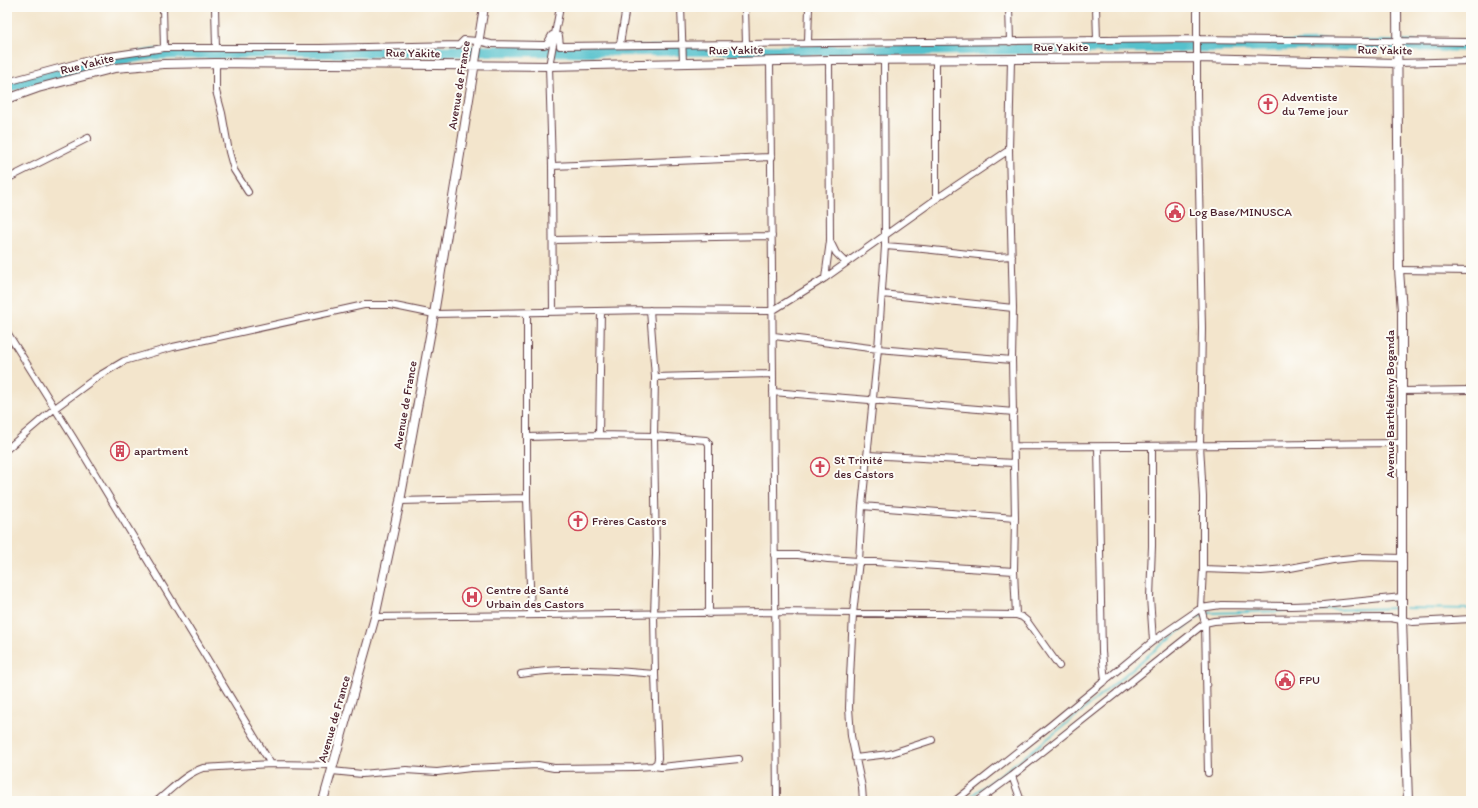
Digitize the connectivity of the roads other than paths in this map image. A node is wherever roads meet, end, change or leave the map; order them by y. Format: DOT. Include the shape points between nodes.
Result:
graph roads {
  1 [pos="163,7"];
  2 [pos="215,7"];
  3 [pos="484,7"];
  4 [pos="560,7"];
  5 [pos="626,7"];
  6 [pos="681,7"];
  7 [pos="745,7"];
  8 [pos="809,7"];
  9 [pos="1008,7"];
  10 [pos="1096,7"];
  11 [pos="1197,7"];
  12 [pos="1397,7"];
  13 [pos="555,35"];
  14 [pos="1198,39"];
  15 [pos="1097,40"];
  16 [pos="808,42"];
  17 [pos="1010,42"];
  18 [pos="1398,42"];
  19 [pos="1471,42"];
  20 [pos="478,43"];
  21 [pos="620,44"];
  22 [pos="746,44"];
  23 [pos="682,45"];
  24 [pos="164,48"];
  25 [pos="216,48"];
  26 [pos="1198,58"];
  27 [pos="1398,59"];
  28 [pos="828,60"];
  29 [pos="884,60"];
  30 [pos="936,60"];
  31 [pos="1011,60"];
  32 [pos="770,61"];
  33 [pos="474,62"];
  34 [pos="1471,62"];
  35 [pos="216,63"];
  36 [pos="682,63"];
  37 [pos="549,64"];
  38 [pos="7,82"];
  39 [pos="7,99"];
  40 [pos="88,138"];
  41 [pos="1009,150"];
  42 [pos="772,157"];
  43 [pos="552,166"];
  44 [pos="7,179"];
  45 [pos="248,192"];
  46 [pos="936,199"];
  47 [pos="772,236"];
  48 [pos="885,236"];
  49 [pos="553,240"];
  50 [pos="830,241"];
  51 [pos="885,246"];
  52 [pos="1012,256"];
  53 [pos="846,263"];
  54 [pos="1400,270"];
  55 [pos="1471,271"];
  56 [pos="825,278"];
  57 [pos="882,294"];
  58 [pos="1013,308"];
  59 [pos="650,310"];
  60 [pos="601,311"];
  61 [pos="772,311"];
  62 [pos="553,312"];
  63 [pos="527,313"];
  64 [pos="434,314"];
  65 [pos="7,332"];
  66 [pos="774,336"];
  67 [pos="878,349"];
  68 [pos="1012,360"];
  69 [pos="772,374"];
  70 [pos="655,377"];
  71 [pos="1471,390"];
  72 [pos="1402,391"];
  73 [pos="773,392"];
  74 [pos="873,401"];
  75 [pos="55,408"];
  76 [pos="1014,412"];
  77 [pos="599,435"];
  78 [pos="654,436"];
  79 [pos="528,437"];
  80 [pos="1402,443"];
  81 [pos="1200,445"];
  82 [pos="1014,446"];
  83 [pos="1152,446"];
  84 [pos="1098,447"];
  85 [pos="7,449"];
  86 [pos="867,455"];
  87 [pos="1014,463"];
  88 [pos="527,498"];
  89 [pos="400,501"];
  90 [pos="862,506"];
  91 [pos="1015,518"];
  92 [pos="774,555"];
  93 [pos="1403,558"];
  94 [pos="859,561"];
  95 [pos="1203,569"];
  96 [pos="1014,571"];
  97 [pos="1402,600"];
  98 [pos="1201,608"];
  99 [pos="775,612"];
  100 [pos="709,614"];
  101 [pos="853,614"];
  102 [pos="531,615"];
  103 [pos="654,615"];
  104 [pos="1016,615"];
  105 [pos="375,617"];
  106 [pos="1402,617"];
  107 [pos="1471,619"];
  108 [pos="1205,623"];
  109 [pos="1153,642"];
  110 [pos="1059,666"];
  111 [pos="521,674"];
  112 [pos="655,674"];
  113 [pos="1105,681"];
  114 [pos="932,740"];
  115 [pos="855,758"];
  116 [pos="739,759"];
  117 [pos="272,764"];
  118 [pos="653,766"];
  119 [pos="332,768"];
  120 [pos="1208,773"];
  121 [pos="1012,776"];
  122 [pos="156,801"];
  123 [pos="323,801"];
  124 [pos="777,801"];
  125 [pos="863,801"];
  126 [pos="955,801"];
  127 [pos="978,801"];
  128 [pos="1021,801"];
  129 [pos="1408,801"];
  1 -- 24 [label="street"];
  2 -- 25 [label="street"];
  3 -- 20 [label="main road, Avenue de France"];
  4 -- 13 [label="street"];
  5 -- 21 [label="street"];
  6 -- 23 [label="street"];
  7 -- 22 [label="street"];
  8 -- 16 [label="street"];
  9 -- 17 [label="street"];
  10 -- 15 [label="street"];
  11 -- 14 [label="street"];
  12 -- 18 [label="main road, Avenue Barthélémy Boganda"];
  13 -- 20 [label="street" via="552,35 544,45"];
  13 -- 21 [label="street" via="559,36 560,46"];
  13 -- 37 [label="street"];
  14 -- 15 [label="street"];
  14 -- 18 [label="street"];
  14 -- 26 [label="street"];
  15 -- 17 [label="street"];
  16 -- 17 [label="street"];
  16 -- 22 [label="street"];
  18 -- 19 [label="street"];
  18 -- 27 [label="main road, Avenue Barthélémy Boganda"];
  20 -- 25 [label="street" via="464,40 458,45"];
  20 -- 33 [label="main road, Avenue de France"];
  21 -- 23 [label="street"];
  22 -- 23 [label="street"];
  23 -- 36 [label="street"];
  24 -- 25 [label="street"];
  24 -- 38 [label="street" via="96,58"];
  26 -- 27 [label="main road, Rue Yakite"];
  26 -- 31 [label="main road, Rue Yakite"];
  26 -- 81 [label="street" via="1202,328"];
  27 -- 34 [label="street, Rue Yakite"];
  27 -- 54 [label="main road, Avenue Barthélémy Boganda"];
  28 -- 29 [label="main road, Rue Yakite"];
  28 -- 32 [label="main road, Rue Yakite"];
  28 -- 50 [label="street"];
  29 -- 30 [label="main road, Rue Yakite"];
  29 -- 48 [label="street"];
  30 -- 31 [label="main road, Rue Yakite"];
  30 -- 46 [label="street"];
  31 -- 41 [label="street"];
  32 -- 36 [label="main road, Rue Yakite"];
  32 -- 42 [label="street"];
  33 -- 35 [label="main road, Rue Yakite"];
  33 -- 37 [label="main road, Rue Yakite"];
  33 -- 64 [label="main road, Avenue de France"];
  35 -- 39 [label="main road, Rue Yakite" via="115,68 38,88"];
  35 -- 45 [label="street" via="216,92 229,152 234,170"];
  36 -- 37 [label="main road, Rue Yakite"];
  37 -- 43 [label="street"];
  40 -- 44 [label="street"];
  41 -- 46 [label="street"];
  41 -- 52 [label="street"];
  42 -- 43 [label="street"];
  42 -- 47 [label="street"];
  43 -- 49 [label="street"];
  46 -- 48 [label="street"];
  47 -- 49 [label="street"];
  47 -- 61 [label="street"];
  48 -- 51 [label="street"];
  48 -- 53 [label="street"];
  49 -- 62 [label="street"];
  50 -- 53 [label="street" via="836,253"];
  50 -- 56 [label="street"];
  51 -- 52 [label="street" via="997,257"];
  51 -- 57 [label="street"];
  52 -- 58 [label="street"];
  53 -- 56 [label="street"];
  54 -- 55 [label="street"];
  54 -- 72 [label="main road, Avenue Barthélémy Boganda"];
  56 -- 61 [label="street"];
  57 -- 58 [label="street"];
  57 -- 67 [label="street"];
  58 -- 68 [label="street"];
  59 -- 60 [label="street"];
  59 -- 61 [label="street"];
  59 -- 70 [label="street"];
  60 -- 62 [label="street"];
  60 -- 77 [label="street"];
  61 -- 66 [label="street"];
  62 -- 63 [label="street"];
  63 -- 64 [label="street"];
  63 -- 79 [label="street"];
  64 -- 75 [label="street" via="390,305 364,305 155,351 124,361 97,376"];
  64 -- 89 [label="main road, Avenue de France"];
  65 -- 75 [label="street"];
  66 -- 67 [label="street"];
  66 -- 69 [label="street"];
  67 -- 68 [label="street"];
  67 -- 74 [label="street"];
  68 -- 76 [label="street"];
  69 -- 70 [label="street"];
  69 -- 73 [label="street"];
  70 -- 78 [label="street"];
  71 -- 72 [label="street"];
  72 -- 80 [label="main road, Avenue Barthélémy Boganda"];
  73 -- 74 [label="street"];
  73 -- 92 [label="street"];
  74 -- 76 [label="street"];
  74 -- 86 [label="street"];
  75 -- 85 [label="street"];
  75 -- 117 [label="street"];
  76 -- 82 [label="street"];
  77 -- 78 [label="street"];
  77 -- 79 [label="street"];
  78 -- 100 [label="street" via="702,439 709,444"];
  78 -- 103 [label="street"];
  79 -- 88 [label="street"];
  80 -- 81 [label="street"];
  80 -- 93 [label="main road, Avenue Barthélémy Boganda"];
  81 -- 83 [label="street"];
  81 -- 95 [label="street"];
  82 -- 84 [label="street"];
  82 -- 87 [label="street"];
  83 -- 84 [label="street"];
  83 -- 109 [label="street" via="1150,597"];
  84 -- 113 [label="street" via="1102,652"];
  86 -- 87 [label="street"];
  86 -- 90 [label="street"];
  87 -- 91 [label="street"];
  88 -- 89 [label="street"];
  88 -- 102 [label="street"];
  89 -- 105 [label="main road, Avenue de France"];
  90 -- 91 [label="street"];
  90 -- 94 [label="street"];
  91 -- 96 [label="street"];
  92 -- 94 [label="street"];
  92 -- 99 [label="street"];
  93 -- 95 [label="street" via="1333,560 1261,571"];
  93 -- 97 [label="main road, Avenue Barthélémy Boganda"];
  94 -- 96 [label="street"];
  94 -- 101 [label="street"];
  95 -- 98 [label="street"];
  96 -- 104 [label="street"];
  97 -- 98 [label="street" via="1291,606 1221,605"];
  97 -- 106 [label="main road, Avenue Barthélémy Boganda"];
  98 -- 108 [label="street"];
  98 -- 109 [label="street"];
  99 -- 100 [label="street"];
  99 -- 101 [label="street"];
  99 -- 124 [label="street"];
  100 -- 103 [label="street"];
  101 -- 104 [label="street"];
  101 -- 115 [label="street" via="849,708"];
  102 -- 103 [label="street"];
  102 -- 105 [label="street"];
  103 -- 112 [label="street"];
  104 -- 110 [label="street" via="1027,621"];
  105 -- 119 [label="main road, Avenue de France"];
  106 -- 107 [label="street" via="1413,622"];
  106 -- 108 [label="street" via="1246,619"];
  106 -- 129 [label="main road, Avenue Barthélémy Boganda"];
  108 -- 120 [label="street"];
  108 -- 121 [label="street"];
  109 -- 113 [label="street"];
  111 -- 112 [label="street" via="584,669"];
  112 -- 118 [label="street" via="658,758"];
  113 -- 126 [label="street"];
  114 -- 115 [label="street" via="889,754"];
  115 -- 125 [label="street"];
  116 -- 118 [label="street"];
  117 -- 119 [label="street"];
  117 -- 122 [label="street" via="196,770"];
  118 -- 119 [label="street" via="538,766 362,774"];
  119 -- 123 [label="main road, Avenue de France"];
  121 -- 127 [label="street"];
  121 -- 128 [label="street"];
}
